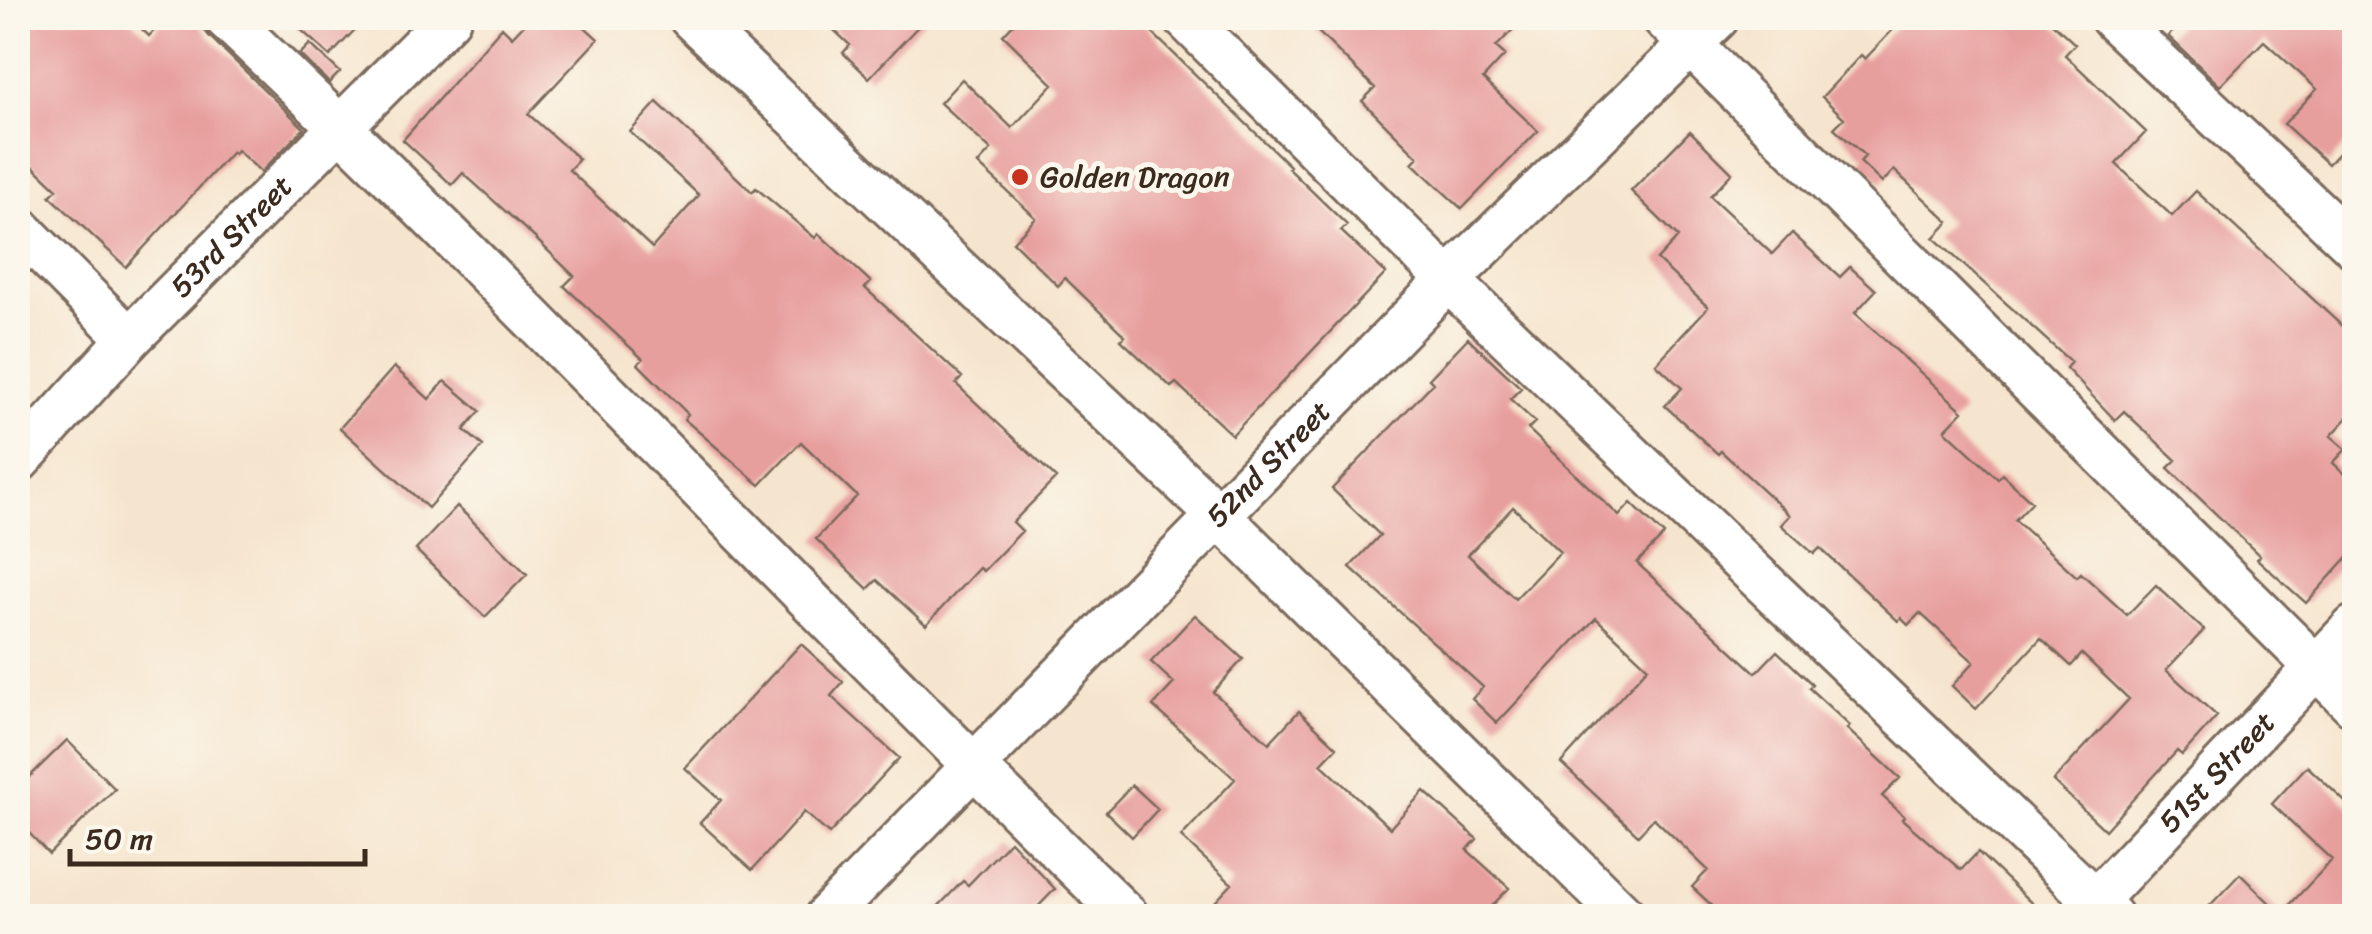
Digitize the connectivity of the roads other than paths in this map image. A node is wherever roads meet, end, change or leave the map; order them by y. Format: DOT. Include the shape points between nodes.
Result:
graph roads {
  1 [pos="226,18"];
  2 [pos="449,18"];
  3 [pos="692,18"];
  4 [pos="1185,18"];
  5 [pos="2112,18"];
  6 [pos="1691,26"];
  7 [pos="340,125"];
  8 [pos="18,227"];
  9 [pos="2354,246"];
  10 [pos="1448,280"];
  11 [pos="129,339"];
  12 [pos="18,461"];
  13 [pos="1219,516"];
  14 [pos="2354,627"];
  15 [pos="2316,668"];
  16 [pos="2354,705"];
  17 [pos="971,766"];
  18 [pos="2096,911"];
  19 [pos="827,916"];
  20 [pos="1127,916"];
  21 [pos="1624,916"];
  1 -- 7 [label="street"];
  2 -- 7 [label="street, 53rd Street"];
  3 -- 13 [label="street"];
  4 -- 10 [label="street"];
  5 -- 9 [label="street"];
  6 -- 10 [label="street, 52nd Street"];
  6 -- 15 [label="street"];
  7 -- 11 [label="street, 53rd Street"];
  7 -- 17 [label="street"];
  8 -- 11 [label="street"];
  10 -- 13 [label="street, 52nd Street"];
  10 -- 18 [label="street"];
  11 -- 12 [label="street, 53rd Street"];
  13 -- 17 [label="street, 52nd Street"];
  13 -- 21 [label="street"];
  14 -- 15 [label="street, 51st Street"];
  15 -- 16 [label="street"];
  15 -- 18 [label="street, 51st Street"];
  17 -- 19 [label="street, 52nd Street"];
  17 -- 20 [label="street"];
}
